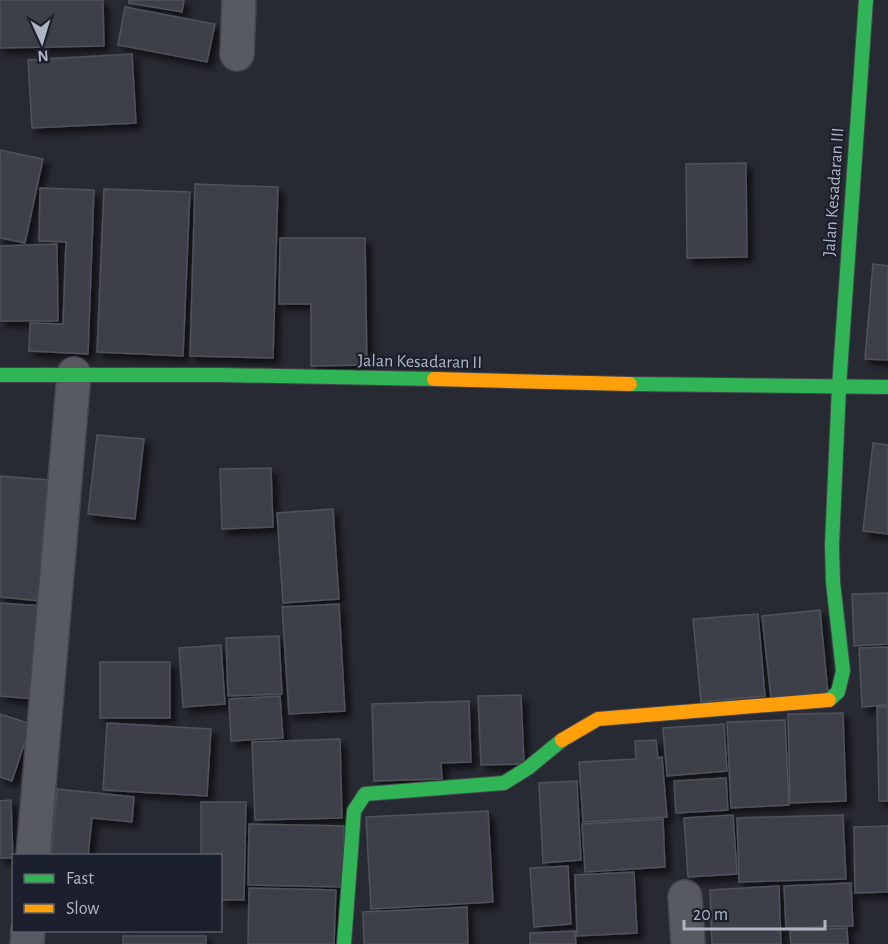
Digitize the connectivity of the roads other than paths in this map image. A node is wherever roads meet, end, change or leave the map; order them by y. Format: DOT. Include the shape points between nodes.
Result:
graph roads {
  1 [pos="239,0"];
  2 [pos="866,0"];
  3 [pos="237,54"];
  4 [pos="75,374"];
  5 [pos="0,375"];
  6 [pos="838,387"];
  7 [pos="888,387"];
  8 [pos="33,854"];
  9 [pos="685,897"];
  10 [pos="344,944"];
  11 [pos="688,944"];
  1 -- 3 [label="street"];
  2 -- 6 [label="street, Jalan Kesadaran III"];
  4 -- 5 [label="street, Jalan Kesadaran II"];
  4 -- 6 [label="street, Jalan Kesadaran II"];
  4 -- 8 [label="street"];
  6 -- 7 [label="street, Jalan Kesadaran II"];
  6 -- 10 [label="street, Jalan Kesadaran III" via="832,545 843,670 838,692 828,701 598,719 582,724 517,777 504,783 365,794 354,811"];
  9 -- 11 [label="street"];
}
